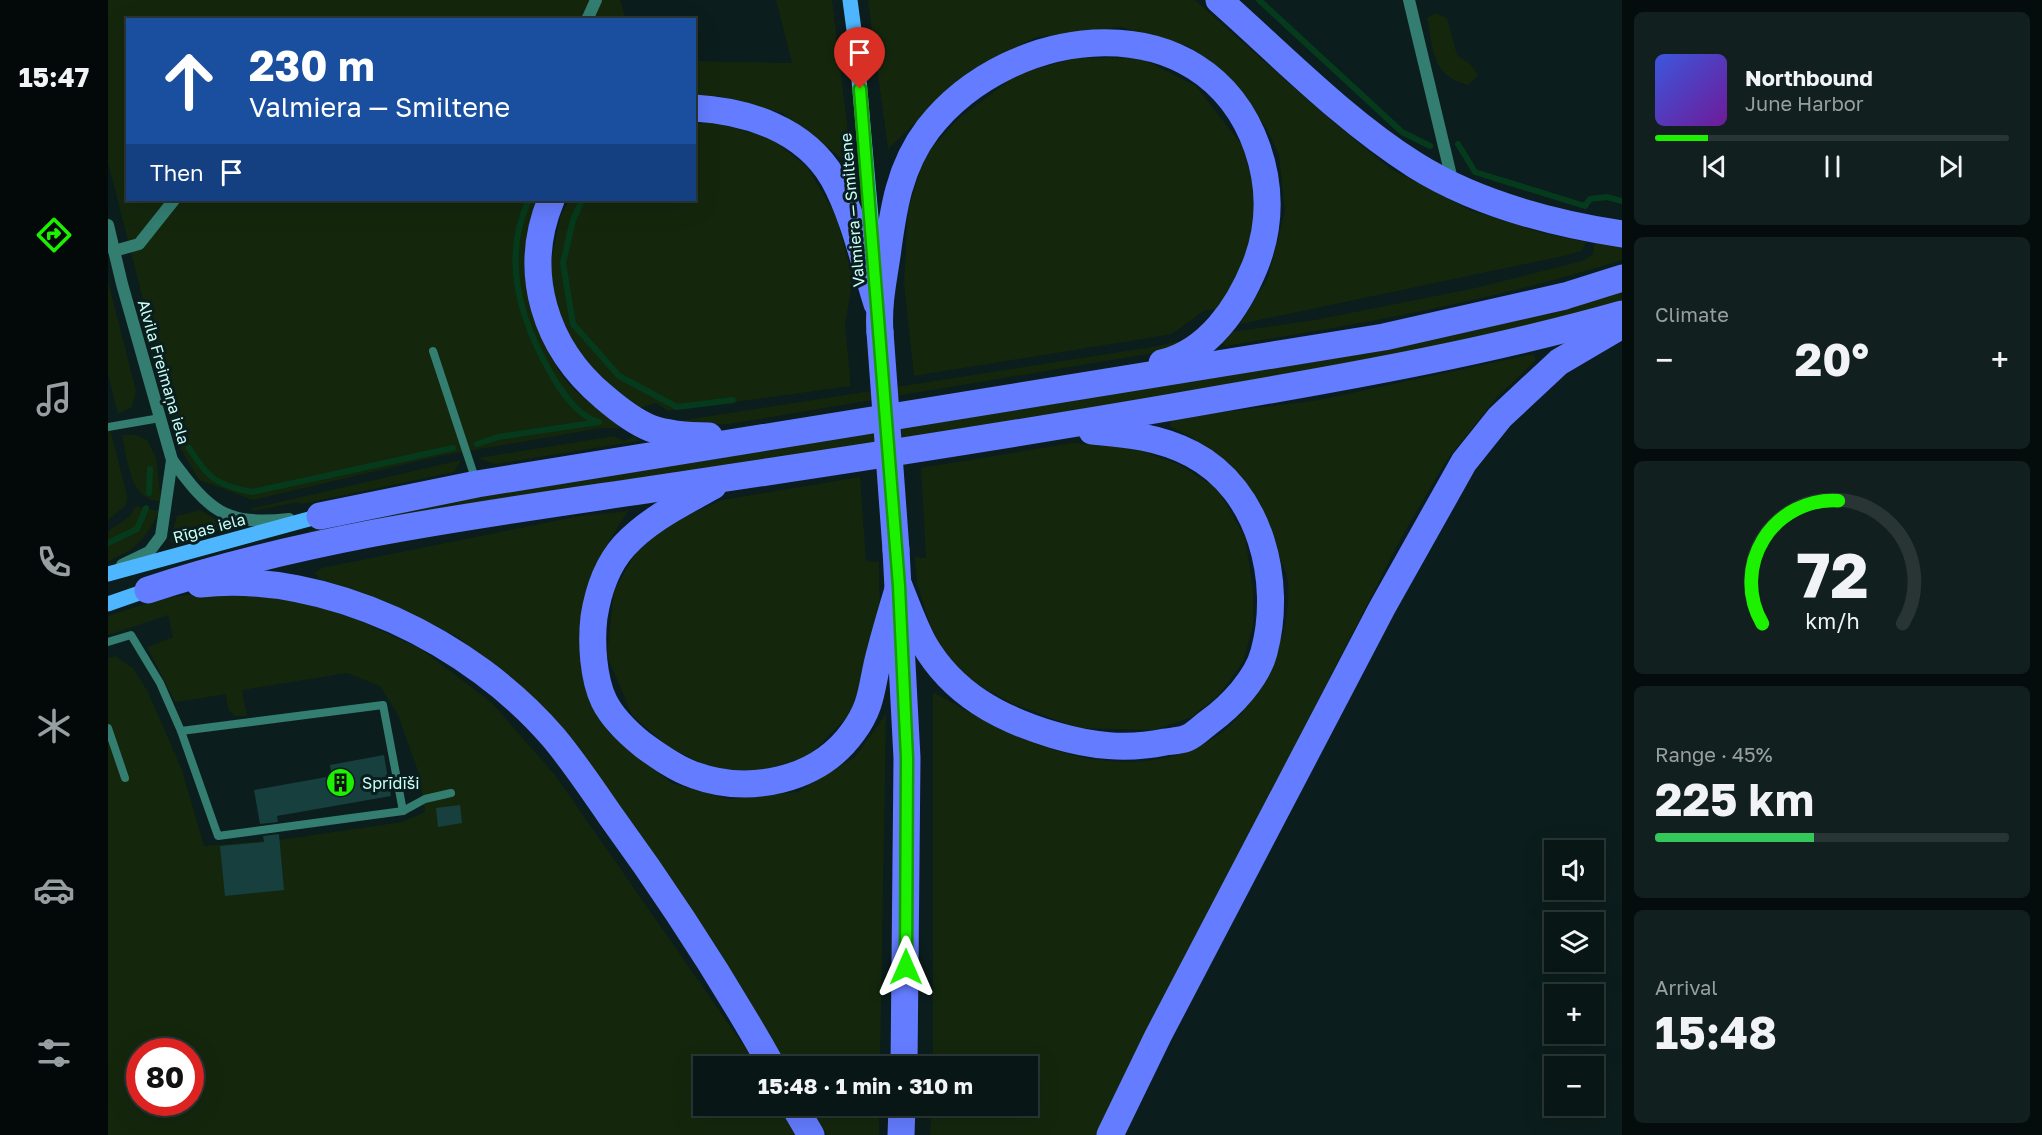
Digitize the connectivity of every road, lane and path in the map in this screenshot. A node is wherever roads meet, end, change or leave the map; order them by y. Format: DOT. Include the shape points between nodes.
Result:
graph roads {
  1 [pos="596,0"];
  2 [pos="850,0"];
  3 [pos="1220,0"];
  4 [pos="1409,0"];
  5 [pos="588,18"];
  6 [pos="696,108"];
  7 [pos="1454,185"];
  8 [pos="173,201"];
  9 [pos="551,201"];
  10 [pos="108,225"];
  11 [pos="1622,234"];
  12 [pos="114,250"];
  13 [pos="1622,278"];
  14 [pos="1622,314"];
  15 [pos="879,321"];
  16 [pos="1622,325"];
  17 [pos="433,351"];
  18 [pos="1004,400"];
  19 [pos="160,418"];
  20 [pos="108,427"];
  21 [pos="839,427"];
  22 [pos="1058,427"];
  23 [pos="172,460"];
  24 [pos="728,478"];
  25 [pos="477,484"];
  26 [pos="320,516"];
  27 [pos="108,573"];
  28 [pos="899,586"];
  29 [pos="148,590"];
  30 [pos="108,604"];
  31 [pos="108,642"];
  32 [pos="108,728"];
  33 [pos="181,731"];
  34 [pos="124,778"];
  35 [pos="452,793"];
  36 [pos="403,812"];
  37 [pos="766,1056"];
  38 [pos="904,1056"];
  39 [pos="800,1116"];
  40 [pos="902,1116"];
  41 [pos="811,1135"];
  42 [pos="901,1135"];
  43 [pos="1110,1135"];
  1 -- 5 [label="street"];
  2 -- 15 [label="main road, Valmiera — Smiltene"];
  3 -- 7 [label="highway" via="1384,144"];
  4 -- 7 [label="street"];
  6 -- 15 [label="highway" via="742,114 769,123 816,157 832,177 844,202"];
  7 -- 11 [label="highway" via="1490,201 1558,222"];
  8 -- 12 [label="street" via="139,244"];
  9 -- 21 [label="highway" via="543,219 537,272 548,323 570,361 595,390 623,413 649,427 677,435"];
  10 -- 12 [label="street, Alvila Freimaņa iela"];
  12 -- 19 [label="street, Alvila Freimaņa iela"];
  13 -- 18 [label="highway" via="1531,304 1384,337"];
  14 -- 22 [label="highway" via="1548,335 1370,373"];
  15 -- 18 [label="highway" via="894,206 906,166 929,128 969,90 1026,56 1047,48 1100,40 1152,46 1201,71 1240,111 1253,135 1266,180 1265,233 1241,294 1215,332 1175,360"];
  15 -- 28 [label="highway, bridge"];
  16 -- 43 [label="highway" via="1559,363 1500,417 1464,462 1382,608"];
  17 -- 25 [label="lane"];
  18 -- 21 [label="highway"];
  19 -- 20 [label="lane"];
  19 -- 23 [label="street, Alvila Freimaņa iela"];
  21 -- 25 [label="highway"];
  22 -- 24 [label="highway"];
  22 -- 28 [label="highway" via="1153,437 1194,454 1222,477 1243,504 1267,559 1272,589 1264,653 1250,680 1224,712 1187,738 1135,748 1083,743 1024,726 961,691 944,673 924,644"];
  23 -- 26 [label="street" via="214,510 240,520 268,522"];
  23 -- 27 [label="street, Alvila Freimaņa iela" via="161,536 149,552"];
  24 -- 28 [label="highway" via="644,527 622,548 596,601 592,628 604,701 624,730 656,754 692,775 728,783 764,783 795,776 831,756 869,708"];
  24 -- 29 [label="highway" via="313,544 214,568"];
  25 -- 26 [label="highway"];
  26 -- 27 [label="main road, Rīgas iela"];
  28 -- 38 [label="highway" via="907,758"];
  29 -- 30 [label="main road"];
  29 -- 37 [label="highway" via="218,582 304,589 379,612 453,653 502,688 554,737 635,849 727,986"];
  31 -- 33 [label="lane" via="131,635 160,683"];
  32 -- 34 [label="lane"];
  33 -- 36 [label="lane" via="218,836"];
  33 -- 36 [label="lane" via="383,705"];
  35 -- 36 [label="lane" via="425,800"];
  39 -- 41 [label="highway"];
  40 -- 42 [label="highway"];
}
